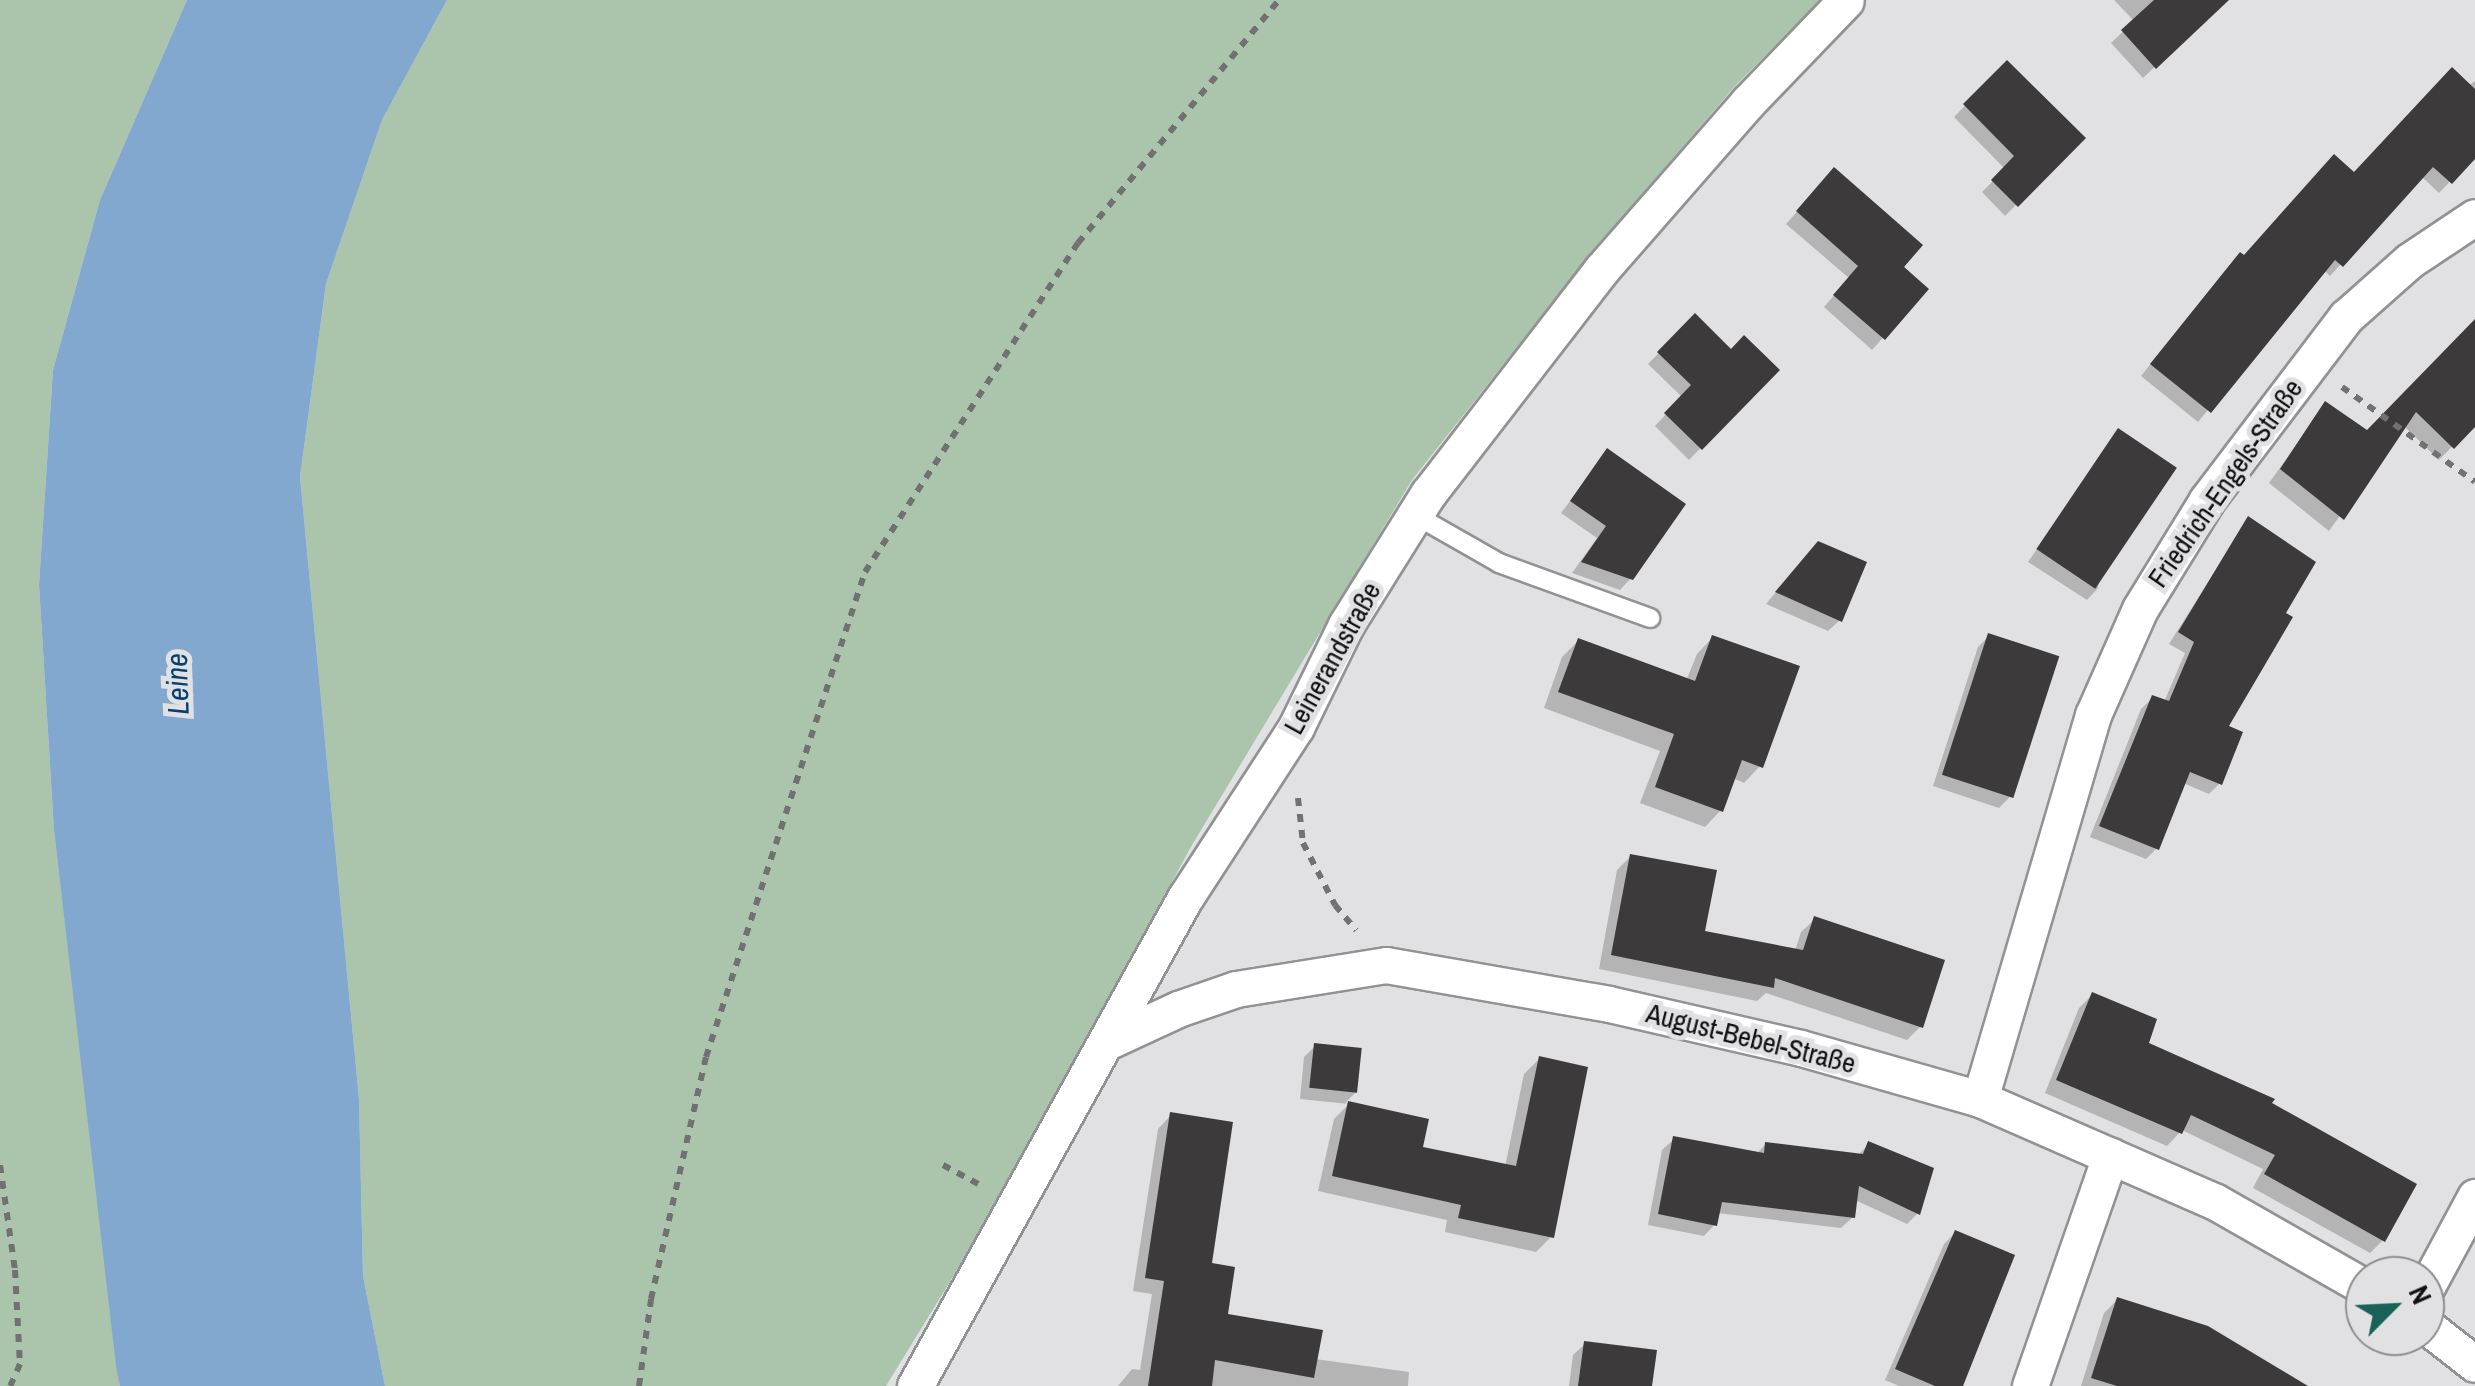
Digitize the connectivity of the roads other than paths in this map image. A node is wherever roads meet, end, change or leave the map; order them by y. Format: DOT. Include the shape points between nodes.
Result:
graph roads {
  1 [pos="1846,0"];
  2 [pos="2475,217"];
  3 [pos="1416,515"];
  4 [pos="1650,618"];
  5 [pos="1105,1043"];
  6 [pos="1980,1099"];
  7 [pos="2110,1156"];
  8 [pos="2475,1198"];
  9 [pos="2443,1256"];
  10 [pos="2345,1276"];
  11 [pos="2445,1341"];
  12 [pos="2475,1364"];
  13 [pos="915,1386"];
  14 [pos="2030,1386"];
  1 -- 3 [label="street, Leinerandstraße" via="1601,270"];
  2 -- 6 [label="street, Friedrich-Engels-Straße" via="2409,260 2346,316 2207,500 2140,609 2093,715"];
  3 -- 4 [label="lane" via="1499,563"];
  3 -- 5 [label="street, Leinerandstraße"];
  5 -- 6 [label="street, August-Bebel-Straße" via="1236,989 1386,964 1609,1004 1801,1048"];
  5 -- 13 [label="street, Leinerandstraße"];
  6 -- 7 [label="street, August-Bebel-Straße"];
  7 -- 10 [label="street, August-Bebel-Straße" via="2214,1201"];
  7 -- 14 [label="street"];
  8 -- 9 [label="street"];
  11 -- 12 [label="street"];
}
